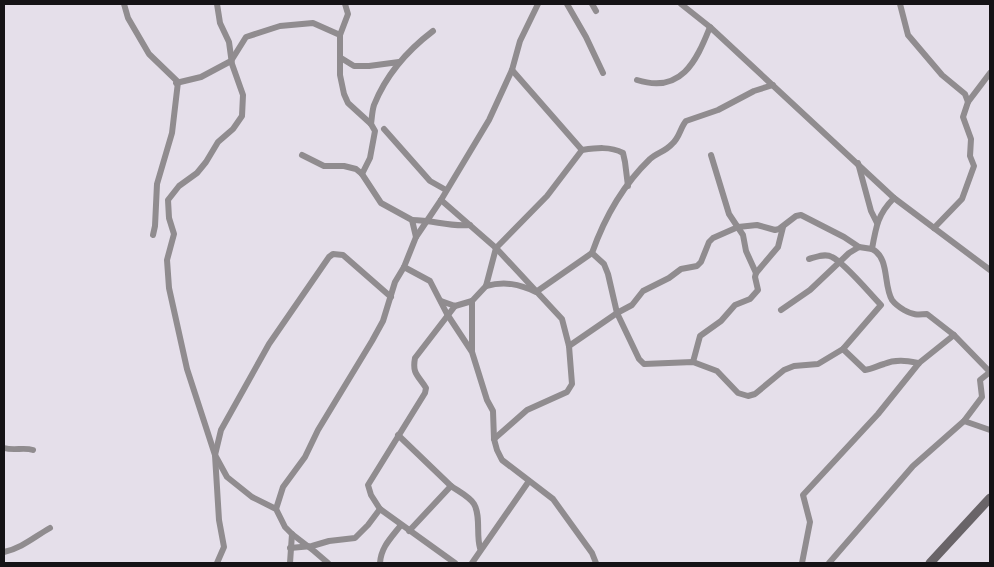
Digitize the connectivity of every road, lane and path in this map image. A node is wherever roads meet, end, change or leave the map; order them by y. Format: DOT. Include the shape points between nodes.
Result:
graph roads {
  1 [pos="124,4"];
  2 [pos="217,4"];
  3 [pos="345,4"];
  4 [pos="538,4"];
  5 [pos="566,4"];
  6 [pos="592,4"];
  7 [pos="681,4"];
  8 [pos="689,4"];
  9 [pos="900,4"];
  10 [pos="596,11"];
  11 [pos="692,12"];
  12 [pos="710,26"];
  13 [pos="433,31"];
  14 [pos="340,36"];
  15 [pos="341,58"];
  16 [pos="231,61"];
  17 [pos="399,62"];
  18 [pos="512,70"];
  19 [pos="990,73"];
  20 [pos="603,74"];
  21 [pos="637,80"];
  22 [pos="177,83"];
  23 [pos="773,84"];
  24 [pos="968,102"];
  25 [pos="371,124"];
  26 [pos="384,129"];
  27 [pos="582,150"];
  28 [pos="302,155"];
  29 [pos="711,155"];
  30 [pos="858,163"];
  31 [pos="362,174"];
  32 [pos="628,186"];
  33 [pos="446,190"];
  34 [pos="894,198"];
  35 [pos="441,200"];
  36 [pos="412,220"];
  37 [pos="427,220"];
  38 [pos="877,223"];
  39 [pos="470,225"];
  40 [pos="738,227"];
  41 [pos="783,227"];
  42 [pos="934,228"];
  43 [pos="153,235"];
  44 [pos="416,237"];
  45 [pos="859,247"];
  46 [pos="496,248"];
  47 [pos="872,249"];
  48 [pos="592,253"];
  49 [pos="809,259"];
  50 [pos="840,262"];
  51 [pos="404,267"];
  52 [pos="990,270"];
  53 [pos="756,273"];
  54 [pos="486,286"];
  55 [pos="536,292"];
  56 [pos="391,297"];
  57 [pos="891,298"];
  58 [pos="441,301"];
  59 [pos="472,301"];
  60 [pos="455,306"];
  61 [pos="881,306"];
  62 [pos="781,310"];
  63 [pos="617,313"];
  64 [pos="447,314"];
  65 [pos="954,335"];
  66 [pos="569,346"];
  67 [pos="843,349"];
  68 [pos="472,352"];
  69 [pos="693,362"];
  70 [pos="919,363"];
  71 [pos="990,372"];
  72 [pos="964,421"];
  73 [pos="990,430"];
  74 [pos="398,435"];
  75 [pos="494,440"];
  76 [pos="4,448"];
  77 [pos="33,450"];
  78 [pos="215,455"];
  79 [pos="529,481"];
  80 [pos="451,486"];
  81 [pos="990,498"];
  82 [pos="276,509"];
  83 [pos="380,509"];
  84 [pos="401,525"];
  85 [pos="50,528"];
  86 [pos="409,531"];
  87 [pos="292,534"];
  88 [pos="306,546"];
  89 [pos="290,548"];
  90 [pos="480,548"];
  91 [pos="4,552"];
  92 [pos="217,563"];
  93 [pos="290,563"];
  94 [pos="328,563"];
  95 [pos="380,563"];
  96 [pos="454,563"];
  97 [pos="472,563"];
  98 [pos="596,563"];
  99 [pos="802,563"];
  100 [pos="829,563"];
  101 [pos="930,563"];
  1 -- 22 [label="street" via="148,54"];
  2 -- 16 [label="street" via="220,24 229,42"];
  3 -- 14 [label="street" via="348,14"];
  4 -- 18 [label="street" via="520,41"];
  5 -- 20 [label="street"];
  6 -- 10 [label="street"];
  7 -- 11 [label="street"];
  8 -- 11 [label="street"];
  9 -- 24 [label="street" via="908,35 942,75 965,94"];
  11 -- 12 [label="street"];
  12 -- 21 [label="street" via="696,57 682,76 658,84"];
  12 -- 23 [label="street"];
  13 -- 17 [label="street"];
  14 -- 15 [label="street"];
  14 -- 16 [label="street" via="313,22 280,26 246,38"];
  15 -- 17 [label="street" via="354,66"];
  15 -- 25 [label="street" via="340,75 346,100"];
  16 -- 22 [label="street" via="201,77"];
  16 -- 78 [label="street" via="243,95 242,116 218,142 197,173 179,186 168,200 174,234 167,260 169,288 187,370"];
  17 -- 25 [label="street" via="374,106"];
  18 -- 27 [label="street"];
  18 -- 33 [label="street" via="489,120"];
  19 -- 24 [label="street"];
  22 -- 43 [label="street" via="172,133 157,184"];
  23 -- 30 [label="street"];
  23 -- 32 [label="street" via="686,122 671,146 652,158"];
  24 -- 42 [label="street" via="963,118 971,139 970,156 974,166 962,199"];
  25 -- 31 [label="street" via="375,131 374,140"];
  26 -- 33 [label="street" via="430,181"];
  27 -- 32 [label="street" via="617,149 623,153"];
  27 -- 46 [label="street" via="547,196"];
  28 -- 31 [label="street" via="324,166 344,166"];
  29 -- 40 [label="street" via="729,214"];
  30 -- 34 [label="street"];
  30 -- 38 [label="street"];
  31 -- 36 [label="street" via="381,203"];
  32 -- 48 [label="street" via="600,231"];
  33 -- 35 [label="street"];
  34 -- 38 [label="street" via="880,214"];
  34 -- 42 [label="street"];
  35 -- 37 [label="street"];
  35 -- 39 [label="street"];
  36 -- 37 [label="street"];
  36 -- 44 [label="street"];
  37 -- 39 [label="street" via="447,226"];
  37 -- 44 [label="street"];
  38 -- 47 [label="street"];
  39 -- 46 [label="street"];
  40 -- 41 [label="street" via="757,225 775,230"];
  40 -- 53 [label="street"];
  40 -- 63 [label="street" via="713,238 697,266 681,269 648,287 632,305"];
  41 -- 45 [label="street" via="801,215"];
  41 -- 53 [label="street" via="778,247"];
  42 -- 52 [label="street"];
  44 -- 51 [label="street"];
  45 -- 47 [label="street"];
  45 -- 50 [label="street"];
  46 -- 54 [label="street"];
  46 -- 55 [label="street"];
  47 -- 57 [label="street" via="881,258"];
  48 -- 55 [label="street"];
  48 -- 63 [label="street" via="604,264"];
  49 -- 50 [label="street" via="821,255 831,256"];
  50 -- 61 [label="street"];
  50 -- 62 [label="street" via="810,290"];
  51 -- 56 [label="street"];
  51 -- 58 [label="street" via="430,281"];
  53 -- 69 [label="street" via="758,290 750,299 735,304 721,321 700,336"];
  54 -- 55 [label="street" via="507,283"];
  54 -- 59 [label="street"];
  55 -- 66 [label="street" via="562,319"];
  56 -- 78 [label="street" via="343,255 329,257 269,344 221,430"];
  56 -- 82 [label="street" via="383,321 305,457 283,487"];
  57 -- 61 [label="street"];
  57 -- 65 [label="street" via="914,315 927,314"];
  58 -- 60 [label="street"];
  58 -- 64 [label="street"];
  59 -- 60 [label="street"];
  59 -- 68 [label="street"];
  60 -- 64 [label="street"];
  61 -- 67 [label="street"];
  63 -- 66 [label="street"];
  63 -- 69 [label="street" via="644,364"];
  64 -- 68 [label="street"];
  64 -- 74 [label="street" via="416,358 416,375 426,388 425,393"];
  65 -- 70 [label="street"];
  65 -- 71 [label="street"];
  66 -- 75 [label="street" via="572,384 567,392 527,410"];
  67 -- 69 [label="street" via="818,364 784,370 748,396 738,393 717,372"];
  67 -- 70 [label="street" via="865,370 901,360"];
  68 -- 75 [label="street" via="493,411"];
  70 -- 99 [label="street" via="878,414 803,495 810,522"];
  71 -- 72 [label="street" via="980,380 982,396"];
  72 -- 73 [label="street"];
  72 -- 100 [label="street" via="913,466"];
  74 -- 80 [label="street"];
  74 -- 83 [label="street" via="368,485 370,495"];
  75 -- 79 [label="street" via="502,460"];
  76 -- 77 [label="street"];
  78 -- 82 [label="street" via="227,477 242,491"];
  78 -- 92 [label="street" via="224,547"];
  79 -- 90 [label="street"];
  79 -- 98 [label="street" via="553,499"];
  80 -- 86 [label="street"];
  80 -- 90 [label="street" via="474,504"];
  81 -- 101 [label="street"];
  82 -- 87 [label="street"];
  83 -- 84 [label="street"];
  83 -- 88 [label="street" via="355,538"];
  84 -- 86 [label="street"];
  84 -- 95 [label="street" via="380,554"];
  85 -- 91 [label="street" via="25,545"];
  86 -- 96 [label="street"];
  87 -- 88 [label="street"];
  87 -- 89 [label="street"];
  88 -- 89 [label="street"];
  88 -- 94 [label="street"];
  89 -- 93 [label="street"];
  90 -- 97 [label="street"];
}
